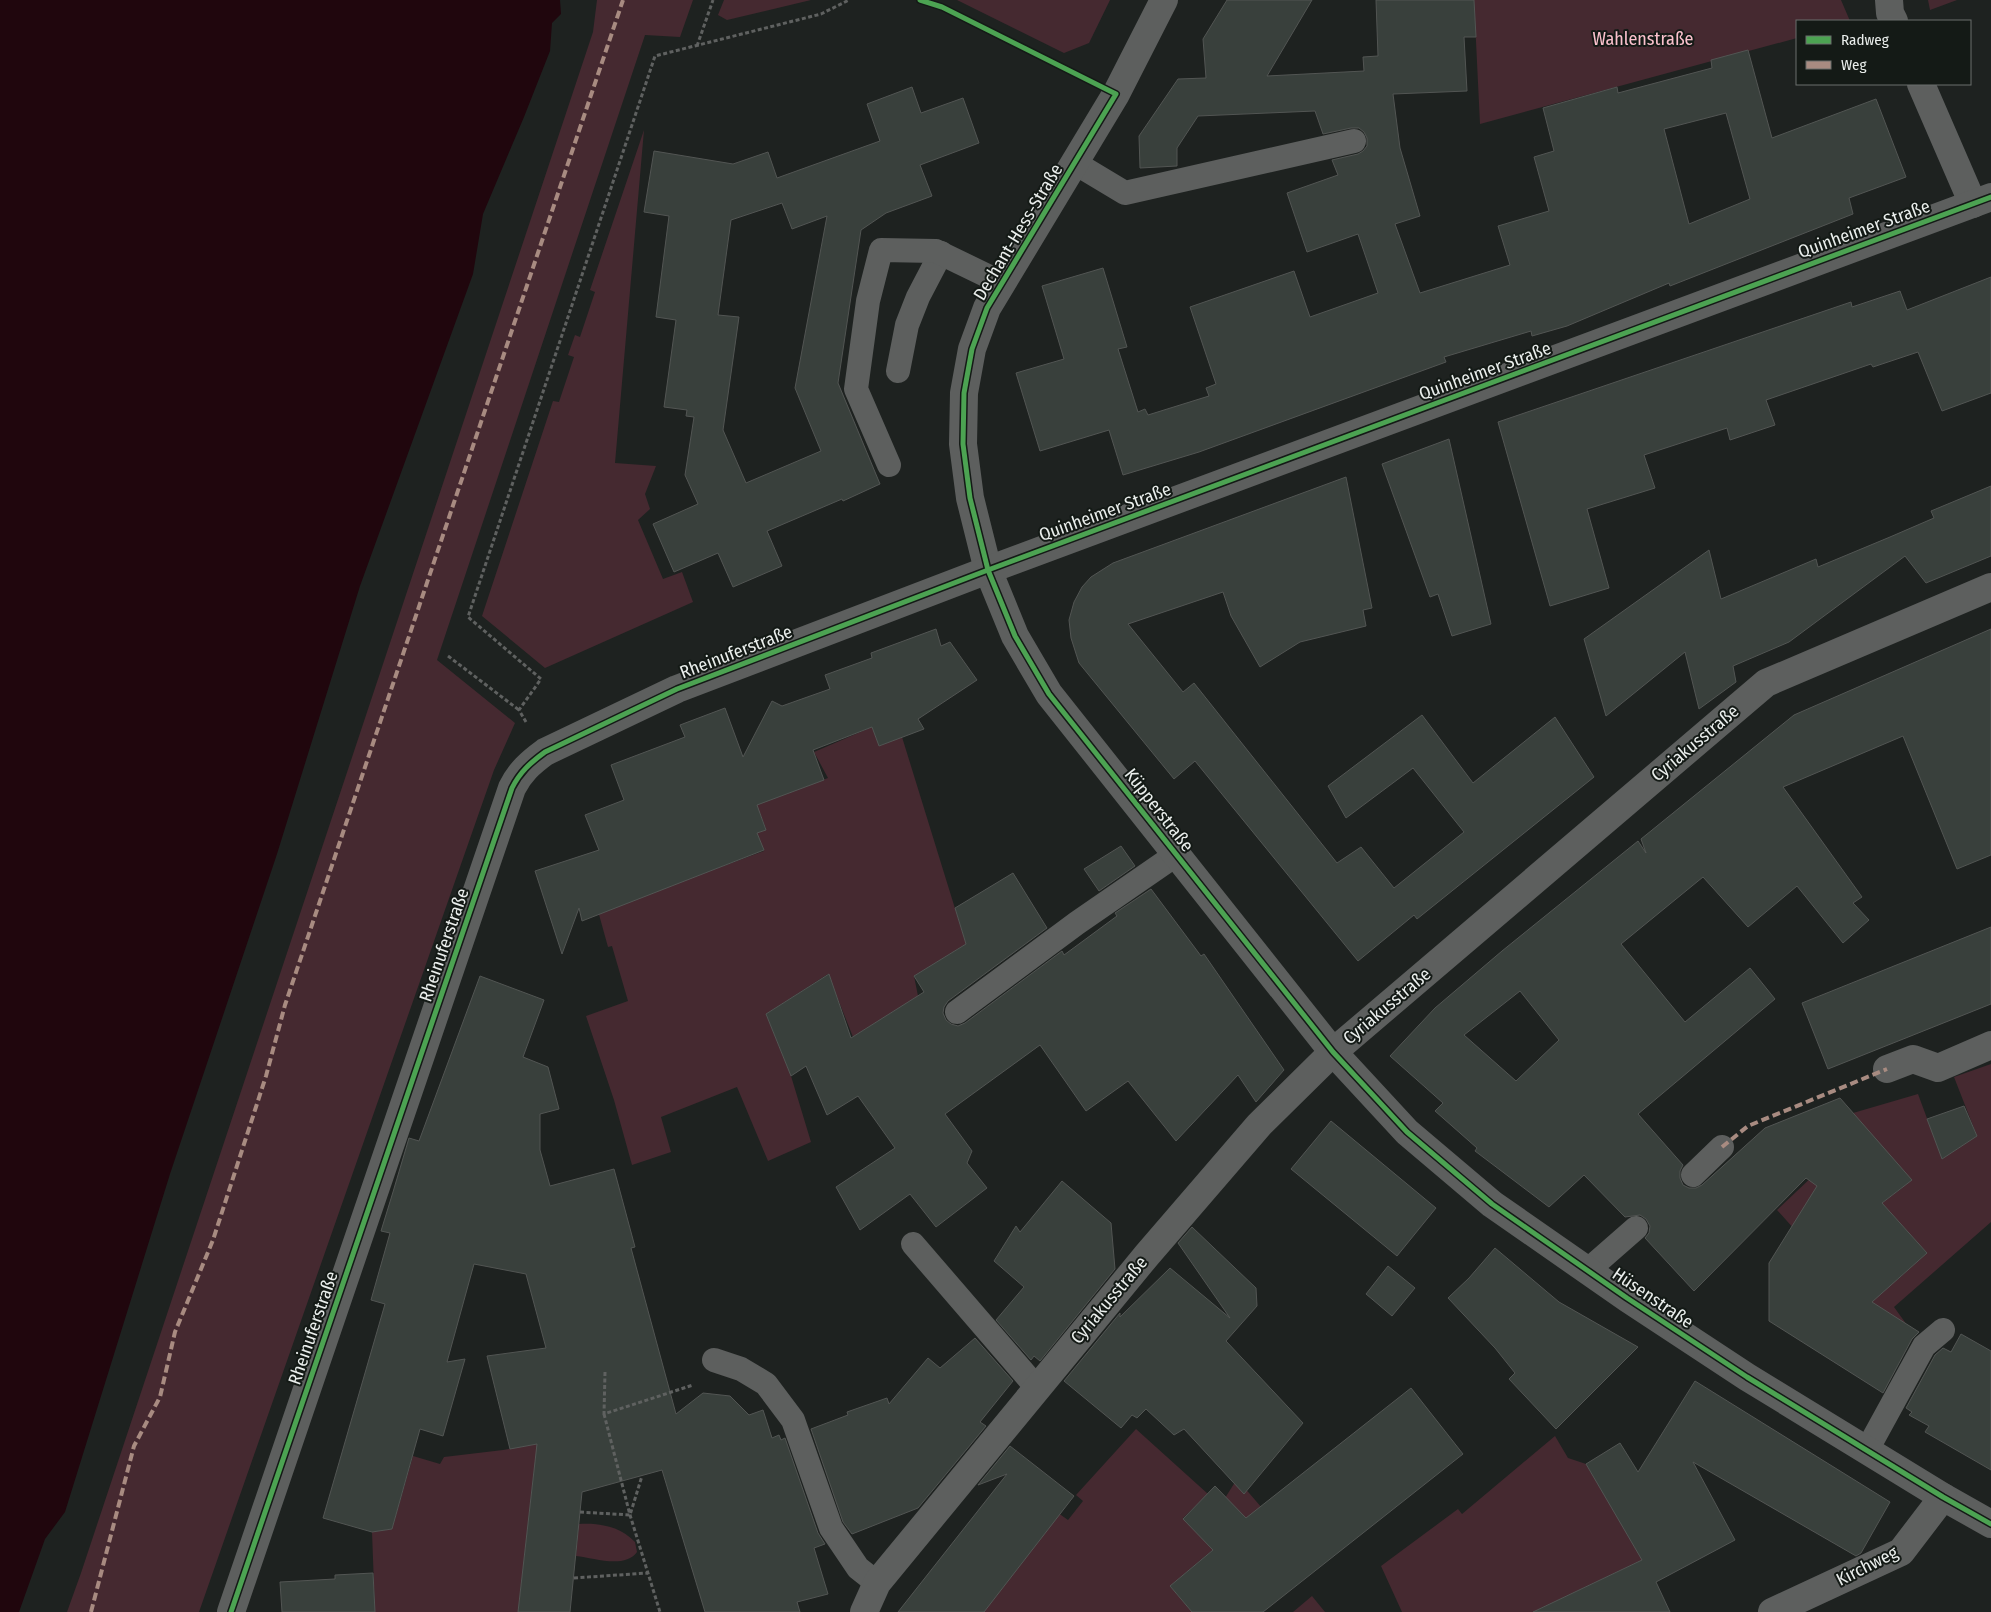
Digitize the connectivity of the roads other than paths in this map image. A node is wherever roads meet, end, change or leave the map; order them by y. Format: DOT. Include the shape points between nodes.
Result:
graph roads {
  1 [pos="1164,0"];
  2 [pos="1889,0"];
  3 [pos="1894,20"];
  4 [pos="1922,85"];
  5 [pos="1354,141"];
  6 [pos="1075,163"];
  7 [pos="1982,200"];
  8 [pos="941,253"];
  9 [pos="1002,283"];
  10 [pos="898,371"];
  11 [pos="889,466"];
  12 [pos="988,570"];
  13 [pos="1991,587"];
  14 [pos="1177,854"];
  15 [pos="957,1012"];
  16 [pos="1991,1045"];
  17 [pos="1333,1052"];
  18 [pos="1887,1069"];
  19 [pos="1722,1147"];
  20 [pos="1693,1175"];
  21 [pos="1636,1228"];
  22 [pos="913,1244"];
  23 [pos="1588,1270"];
  24 [pos="1943,1330"];
  25 [pos="714,1360"];
  26 [pos="1037,1388"];
  27 [pos="1867,1450"];
  28 [pos="1943,1497"];
  29 [pos="1991,1524"];
  30 [pos="877,1583"];
  31 [pos="231,1612"];
  32 [pos="864,1612"];
  33 [pos="1772,1612"];
  1 -- 6 [label="street, Dechant-Hess-Straße" via="1116,94"];
  2 -- 3 [label="street"];
  4 -- 7 [label="street, Quinheimer Straße"];
  5 -- 6 [label="lane" via="1125,193"];
  6 -- 9 [label="street, Dechant-Hess-Straße"];
  7 -- 12 [label="street, Quinheimer Straße"];
  8 -- 9 [label="lane"];
  8 -- 10 [label="lane" via="907,325"];
  8 -- 11 [label="lane" via="881,250 875,272 856,389"];
  9 -- 12 [label="street, Dechant-Hess-Straße" via="987,308 972,349 964,393 963,444 968,489"];
  12 -- 14 [label="street, Küpperstraße" via="1015,636 1049,694"];
  12 -- 31 [label="street, Rheinuferstraße" via="677,690 545,752 518,776"];
  13 -- 17 [label="street, Cyriakusstraße" via="1766,683"];
  14 -- 15 [label="lane"];
  14 -- 17 [label="street, Küpperstraße"];
  16 -- 18 [label="street" via="1938,1068 1913,1059"];
  17 -- 23 [label="street, Hüsenstraße" via="1407,1132 1492,1204"];
  17 -- 26 [label="street, Cyriakusstraße" via="1259,1125"];
  19 -- 20 [label="lane"];
  21 -- 23 [label="lane"];
  22 -- 26 [label="lane"];
  23 -- 27 [label="street, Hüsenstraße" via="1747,1377"];
  24 -- 27 [label="lane" via="1924,1346"];
  25 -- 30 [label="lane" via="741,1369 766,1384 793,1420 831,1528 858,1568"];
  26 -- 30 [label="street, Cyriakusstraße"];
  27 -- 28 [label="street, Hüsenstraße"];
  28 -- 29 [label="street, Hüsenstraße"];
  28 -- 33 [label="street, Kirchweg" via="1901,1552"];
  30 -- 32 [label="street, Cyriakusstraße"];
}
